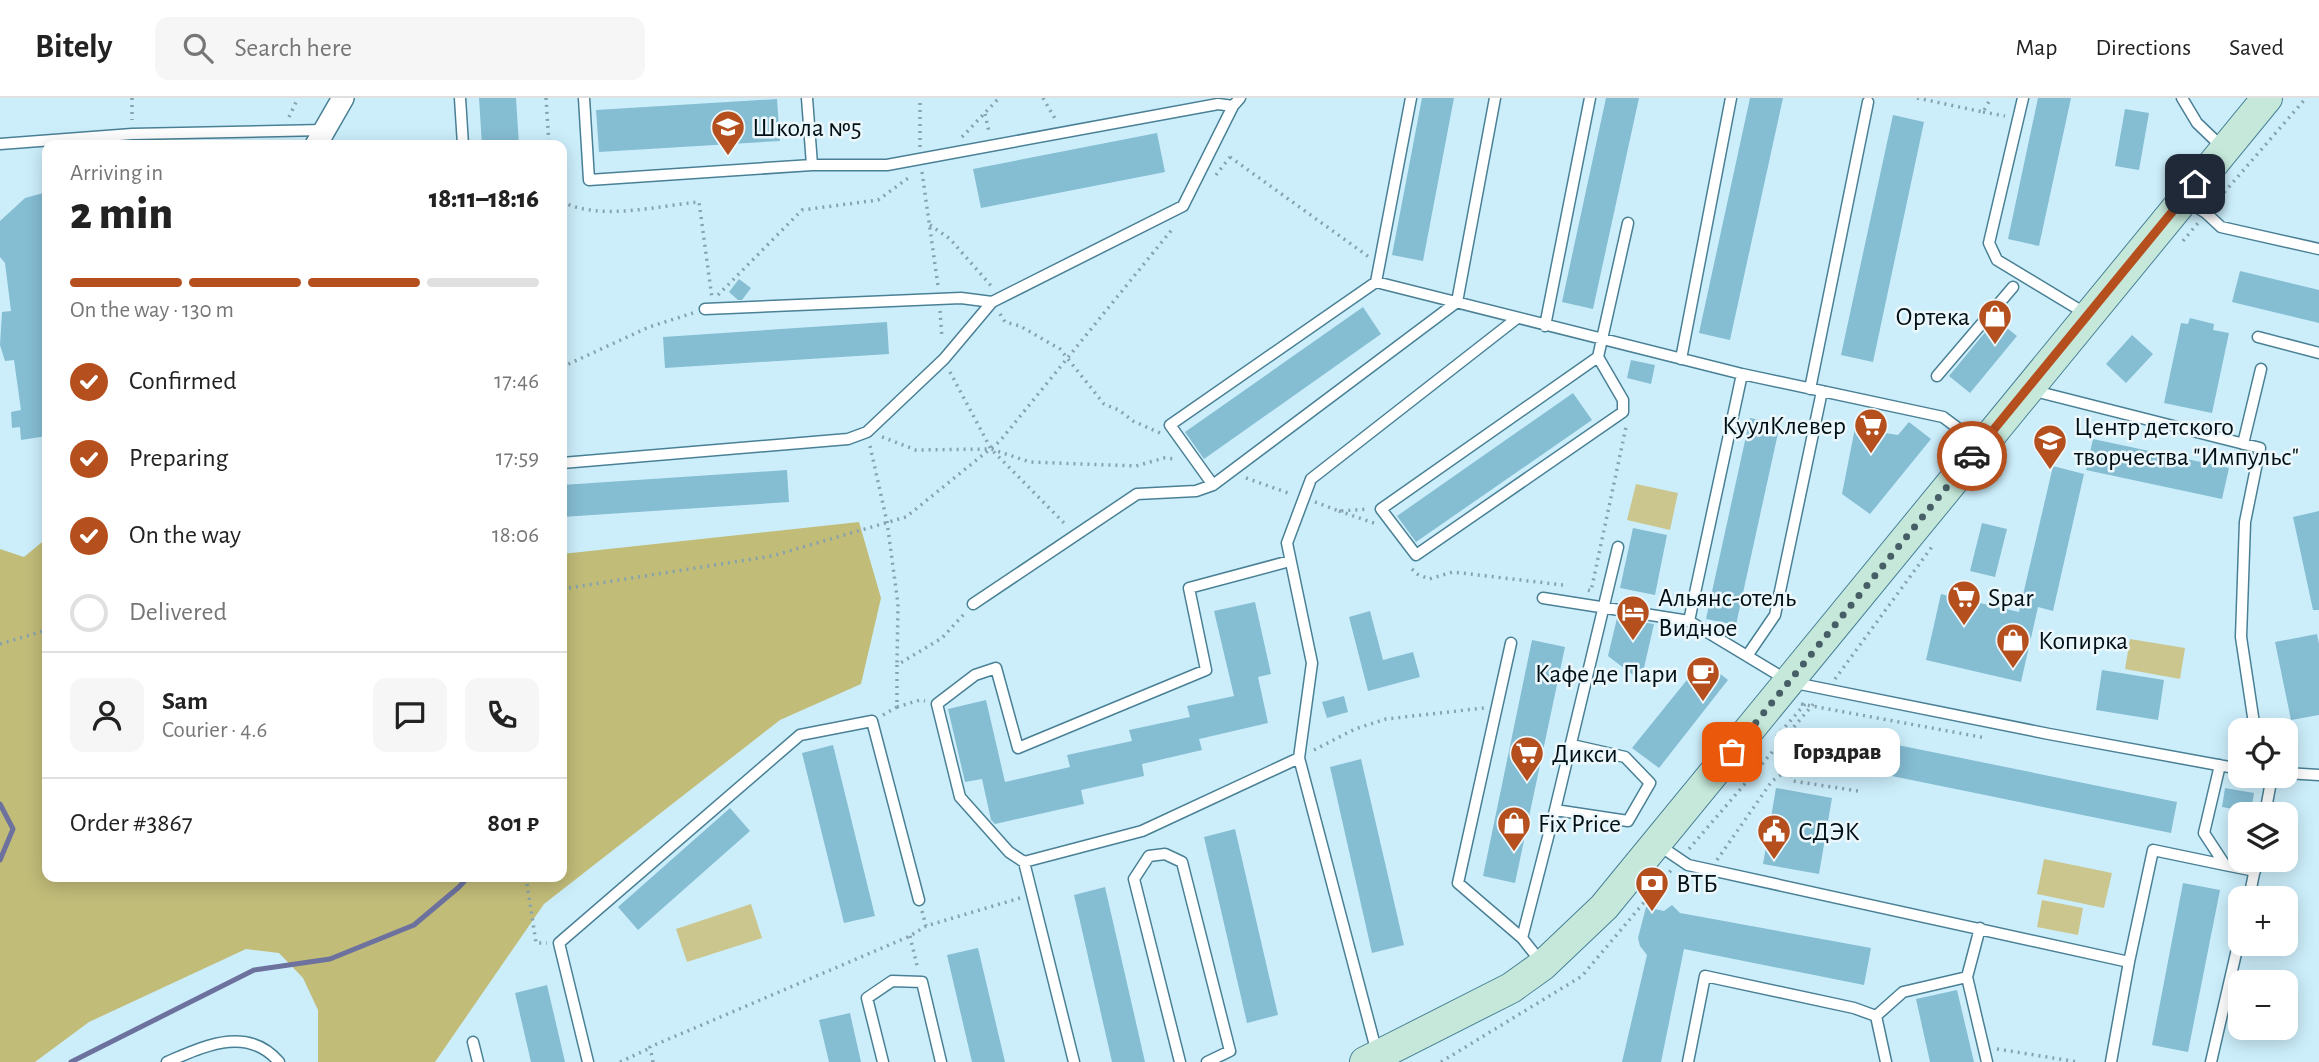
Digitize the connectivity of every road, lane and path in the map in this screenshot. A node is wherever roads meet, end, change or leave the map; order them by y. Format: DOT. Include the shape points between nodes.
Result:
graph roads {
  1 [pos="132,98"];
  2 [pos="343,98"];
  3 [pos="460,98"];
  4 [pos="546,98"];
  5 [pos="584,98"];
  6 [pos="807,98"];
  7 [pos="999,98"];
  8 [pos="1043,98"];
  9 [pos="1410,98"];
  10 [pos="1495,98"];
  11 [pos="1590,98"];
  12 [pos="1731,98"];
  13 [pos="1917,98"];
  14 [pos="1991,98"];
  15 [pos="2023,98"];
  16 [pos="2182,98"];
  17 [pos="2267,98"];
  18 [pos="1237,102"];
  19 [pos="1868,102"];
  20 [pos="1983,111"];
  21 [pos="985,114"];
  22 [pos="2018,119"];
  23 [pos="1063,133"];
  24 [pos="132,134"];
  25 [pos="320,138"];
  26 [pos="53,140"];
  27 [pos="463,140"];
  28 [pos="549,140"];
  29 [pos="42,141"];
  30 [pos="957,142"];
  31 [pos="0,144"];
  32 [pos="991,146"];
  33 [pos="1214,146"];
  34 [pos="2224,149"];
  35 [pos="1230,158"];
  36 [pos="812,165"];
  37 [pos="921,168"];
  38 [pos="1213,178"];
  39 [pos="2183,199"];
  40 [pos="567,204"];
  41 [pos="1179,220"];
  42 [pos="1628,223"];
  43 [pos="929,224"];
  44 [pos="2319,249"];
  45 [pos="1379,264"];
  46 [pos="1376,282"];
  47 [pos="2014,287"];
  48 [pos="992,302"];
  49 [pos="1457,302"];
  50 [pos="705,309"];
  51 [pos="2088,315"];
  52 [pos="1516,319"];
  53 [pos="1545,326"];
  54 [pos="2258,337"];
  55 [pos="1602,340"];
  56 [pos="2319,353"];
  57 [pos="1598,357"];
  58 [pos="1681,359"];
  59 [pos="567,366"];
  60 [pos="2261,369"];
  61 [pos="1742,374"];
  62 [pos="1937,376"];
  63 [pos="1810,389"];
  64 [pos="2028,389"];
  65 [pos="1822,391"];
  66 [pos="1623,412"];
  67 [pos="867,432"];
  68 [pos="1179,437"];
  69 [pos="2244,444"];
  70 [pos="1981,445"];
  71 [pos="1195,460"];
  72 [pos="567,463"];
  73 [pos="1213,485"];
  74 [pos="1339,511"];
  75 [pos="887,522"];
  76 [pos="1376,524"];
  77 [pos="1618,547"];
  78 [pos="1290,561"];
  79 [pos="1409,564"];
  80 [pos="1569,586"];
  81 [pos="567,588"];
  82 [pos="1580,589"];
  83 [pos="1543,598"];
  84 [pos="973,604"];
  85 [pos="1605,606"];
  86 [pos="1689,621"];
  87 [pos="42,631"];
  88 [pos="1511,643"];
  89 [pos="0,644"];
  90 [pos="1747,656"];
  91 [pos="897,665"];
  92 [pos="1797,693"];
  93 [pos="920,700"];
  94 [pos="1497,707"];
  95 [pos="897,708"];
  96 [pos="2253,718"];
  97 [pos="872,721"];
  98 [pos="1572,745"];
  99 [pos="1299,758"];
  100 [pos="2220,765"];
  101 [pos="2228,767"];
  102 [pos="1789,769"];
  103 [pos="2298,774"];
  104 [pos="2319,775"];
  105 [pos="1858,790"];
  106 [pos="1555,810"];
  107 [pos="1657,844"];
  108 [pos="1024,862"];
  109 [pos="2225,865"];
  110 [pos="2228,866"];
  111 [pos="1710,869"];
  112 [pos="527,882"];
  113 [pos="1033,894"];
  114 [pos="919,900"];
  115 [pos="1998,917"];
  116 [pos="1980,928"];
  117 [pos="1994,931"];
  118 [pos="910,936"];
  119 [pos="1522,938"];
  120 [pos="559,943"];
  121 [pos="2235,956"];
  122 [pos="2129,962"];
  123 [pos="1543,965"];
  124 [pos="1967,976"];
  125 [pos="922,982"];
  126 [pos="1877,1016"];
  127 [pos="473,1042"];
  128 [pos="1983,1046"];
  129 [pos="650,1048"];
  130 [pos="1371,1059"];
  131 [pos="167,1062"];
  132 [pos="279,1062"];
  133 [pos="478,1062"];
  134 [pos="587,1062"];
  135 [pos="620,1062"];
  136 [pos="653,1062"];
  137 [pos="883,1062"];
  138 [pos="941,1062"];
  139 [pos="1074,1062"];
  140 [pos="1180,1062"];
  141 [pos="1207,1062"];
  142 [pos="1688,1062"];
  143 [pos="1886,1062"];
  144 [pos="1987,1062"];
  145 [pos="2078,1062"];
  146 [pos="2110,1062"];
  147 [pos="2211,1062"];
  1 -- 24 [label="path"];
  2 -- 25 [label="street"];
  3 -- 27 [label="lane"];
  4 -- 28 [label="path"];
  5 -- 36 [label="lane" via="589,180"];
  6 -- 36 [label="lane"];
  7 -- 21 [label="path"];
  8 -- 23 [label="path"];
  9 -- 45 [label="lane"];
  10 -- 49 [label="lane"];
  11 -- 53 [label="lane"];
  12 -- 58 [label="lane"];
  13 -- 20 [label="path"];
  14 -- 20 [label="path"];
  15 -- 22 [label="lane"];
  16 -- 34 [label="lane" via="2197,123"];
  17 -- 34 [label="main road"];
  18 -- 23 [label="lane"];
  18 -- 33 [label="lane"];
  19 -- 63 [label="lane"];
  20 -- 22 [label="path"];
  21 -- 30 [label="path"];
  21 -- 32 [label="path"];
  22 -- 51 [label="lane" via="1989,243 1997,260"];
  23 -- 32 [label="lane"];
  24 -- 25 [label="lane"];
  24 -- 26 [label="lane"];
  29 -- 31 [label="lane"];
  32 -- 36 [label="lane" via="887,165"];
  33 -- 35 [label="path"];
  33 -- 48 [label="lane" via="1183,206"];
  34 -- 39 [label="main road"];
  35 -- 38 [label="path"];
  35 -- 45 [label="path"];
  37 -- 40 [label="path" via="878,200 802,210 712,302 699,202 601,212"];
  39 -- 44 [label="lane" via="2221,227"];
  39 -- 51 [label="main road"];
  41 -- 75 [label="path" via="1000,441 906,517"];
  42 -- 55 [label="lane"];
  43 -- 48 [label="path" via="950,239 994,289"];
  45 -- 46 [label="lane"];
  46 -- 49 [label="lane"];
  46 -- 68 [label="lane" via="1170,425"];
  47 -- 62 [label="lane"];
  48 -- 50 [label="lane" via="961,298"];
  48 -- 67 [label="lane" via="944,359"];
  48 -- 68 [label="path" via="1006,322 1060,349 1104,404 1154,431"];
  49 -- 52 [label="lane"];
  49 -- 73 [label="lane"];
  50 -- 59 [label="path" via="649,327"];
  51 -- 64 [label="main road"];
  52 -- 53 [label="lane"];
  52 -- 78 [label="lane" via="1311,479 1287,543"];
  53 -- 55 [label="lane"];
  54 -- 56 [label="lane"];
  55 -- 57 [label="lane"];
  55 -- 58 [label="lane"];
  57 -- 66 [label="lane" via="1623,400"];
  57 -- 66 [label="lane" via="1381,509 1416,555"];
  58 -- 61 [label="lane"];
  60 -- 69 [label="lane"];
  61 -- 63 [label="lane"];
  61 -- 86 [label="lane"];
  63 -- 65 [label="lane"];
  64 -- 69 [label="lane"];
  64 -- 70 [label="main road"];
  65 -- 70 [label="lane" via="1943,417"];
  65 -- 90 [label="lane" via="1775,615"];
  66 -- 82 [label="path" via="1626,424 1591,591"];
  67 -- 71 [label="path" via="916,450 991,449 1030,462 1136,466 1164,458"];
  67 -- 72 [label="lane" via="848,439"];
  67 -- 75 [label="path"];
  68 -- 71 [label="lane"];
  69 -- 96 [label="lane" via="2260,448 2245,522 2241,636"];
  70 -- 92 [label="main road"];
  71 -- 73 [label="lane"];
  73 -- 84 [label="lane" via="1196,491 1137,494"];
  74 -- 76 [label="path"];
  75 -- 81 [label="path" via="772,556"];
  75 -- 91 [label="path" via="898,604"];
  77 -- 85 [label="lane"];
  78 -- 99 [label="lane" via="1312,663"];
  78 -- 108 [label="lane" via="1189,588 1206,670 1018,748 996,668 975,675 937,704 960,797 1009,852"];
  79 -- 80 [label="path" via="1417,575 1429,579 1453,572"];
  83 -- 85 [label="lane"];
  84 -- 91 [label="path" via="942,638"];
  85 -- 86 [label="lane"];
  85 -- 98 [label="lane"];
  86 -- 90 [label="lane"];
  87 -- 89 [label="path"];
  88 -- 94 [label="lane"];
  90 -- 92 [label="lane"];
  91 -- 95 [label="path"];
  92 -- 100 [label="lane"];
  92 -- 102 [label="path" via="1777,736"];
  92 -- 107 [label="main road"];
  93 -- 95 [label="path"];
  94 -- 99 [label="path" via="1386,719 1355,729"];
  94 -- 119 [label="lane" via="1458,883"];
  95 -- 97 [label="path"];
  97 -- 114 [label="lane"];
  97 -- 120 [label="lane" via="800,734"];
  98 -- 106 [label="lane"];
  98 -- 106 [label="lane" via="1625,757 1650,783 1628,821"];
  99 -- 108 [label="lane" via="1142,831"];
  99 -- 130 [label="lane"];
  100 -- 101 [label="lane"];
  100 -- 109 [label="lane" via="2204,833"];
  102 -- 105 [label="path" via="1793,781"];
  102 -- 111 [label="path" via="1772,781"];
  103 -- 104 [label="lane"];
  106 -- 119 [label="lane"];
  107 -- 111 [label="lane" via="1688,864"];
  107 -- 123 [label="main road" via="1604,907"];
  108 -- 113 [label="lane"];
  109 -- 110 [label="lane"];
  109 -- 122 [label="lane" via="2153,850"];
  111 -- 116 [label="lane"];
  112 -- 120 [label="path" via="536,943"];
  113 -- 118 [label="path" via="926,926"];
  113 -- 139 [label="lane"];
  115 -- 117 [label="lane"];
  116 -- 117 [label="lane"];
  116 -- 124 [label="lane"];
  117 -- 122 [label="lane"];
  118 -- 125 [label="path"];
  118 -- 129 [label="path"];
  119 -- 123 [label="lane"];
  120 -- 134 [label="lane"];
  121 -- 147 [label="lane"];
  122 -- 146 [label="lane"];
  123 -- 130 [label="main road" via="1511,988"];
  124 -- 126 [label="lane" via="1903,992"];
  124 -- 128 [label="lane"];
  125 -- 137 [label="lane" via="892,981 867,998"];
  125 -- 138 [label="lane"];
  126 -- 142 [label="lane" via="1705,976"];
  126 -- 143 [label="lane"];
  127 -- 133 [label="lane"];
  128 -- 144 [label="lane"];
  128 -- 145 [label="path"];
  129 -- 135 [label="path"];
  129 -- 136 [label="path"];
  131 -- 132 [label="lane" via="230,1041 261,1045"];
  140 -- 141 [label="lane" via="1134,879 1149,856 1166,854 1182,862 1230,1051"];
}
